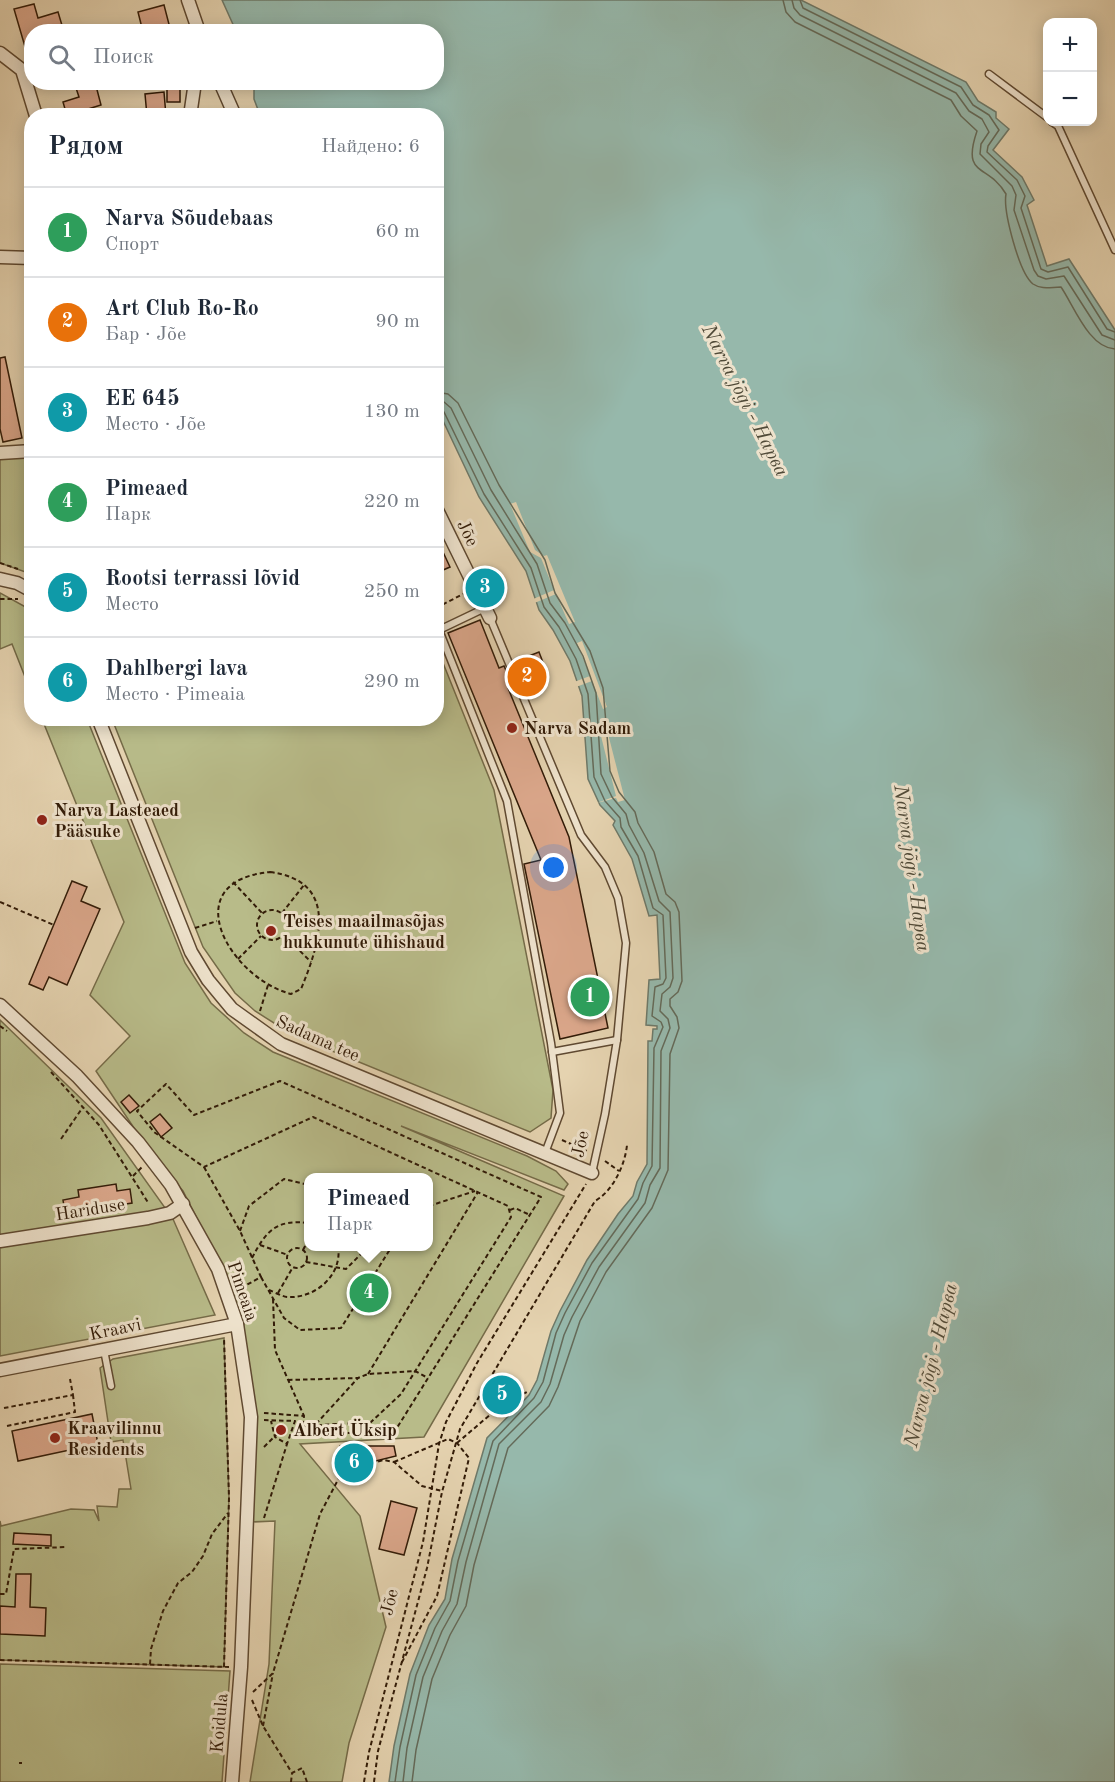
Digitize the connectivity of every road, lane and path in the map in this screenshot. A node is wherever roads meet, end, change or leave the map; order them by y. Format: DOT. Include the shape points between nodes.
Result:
graph roads {
  1 [pos="188,0"];
  2 [pos="196,24"];
  3 [pos="0,53"];
  4 [pos="989,74"];
  5 [pos="24,77"];
  6 [pos="28,90"];
  7 [pos="194,90"];
  8 [pos="224,90"];
  9 [pos="34,108"];
  10 [pos="191,108"];
  11 [pos="231,108"];
  12 [pos="1043,115"];
  13 [pos="1058,126"];
  14 [pos="1115,250"];
  15 [pos="0,257"];
  16 [pos="24,258"];
  17 [pos="24,452"];
  18 [pos="0,453"];
  19 [pos="444,524"];
  20 [pos="0,579"];
  21 [pos="24,586"];
  22 [pos="475,588"];
  23 [pos="0,599"];
  24 [pos="21,599"];
  25 [pos="444,604"];
  26 [pos="488,613"];
  27 [pos="444,628"];
  28 [pos="444,643"];
  29 [pos="101,726"];
  30 [pos="233,882"];
  31 [pos="305,884"];
  32 [pos="0,902"];
  33 [pos="262,913"];
  34 [pos="282,913"];
  35 [pos="218,921"];
  36 [pos="54,925"];
  37 [pos="284,934"];
  38 [pos="261,936"];
  39 [pos="199,938"];
  40 [pos="238,959"];
  41 [pos="311,962"];
  42 [pos="268,985"];
  43 [pos="0,1005"];
  44 [pos="257,1020"];
  45 [pos="0,1026"];
  46 [pos="9,1032"];
  47 [pos="616,1040"];
  48 [pos="552,1052"];
  49 [pos="50,1071"];
  50 [pos="83,1107"];
  51 [pos="552,1136"];
  52 [pos="61,1139"];
  53 [pos="627,1145"];
  54 [pos="545,1153"];
  55 [pos="597,1155"];
  56 [pos="204,1167"];
  57 [pos="619,1171"];
  58 [pos="592,1173"];
  59 [pos="304,1184"];
  60 [pos="477,1192"];
  61 [pos="183,1204"];
  62 [pos="433,1205"];
  63 [pos="509,1210"];
  64 [pos="530,1215"];
  65 [pos="156,1216"];
  66 [pos="304,1223"];
  67 [pos="240,1231"];
  68 [pos="0,1241"];
  69 [pos="259,1245"];
  70 [pos="304,1247"];
  71 [pos="302,1250"];
  72 [pos="339,1251"];
  73 [pos="364,1251"];
  74 [pos="389,1251"];
  75 [pos="288,1256"];
  76 [pos="252,1258"];
  77 [pos="306,1262"];
  78 [pos="293,1267"];
  79 [pos="336,1268"];
  80 [pos="261,1277"];
  81 [pos="241,1288"];
  82 [pos="268,1289"];
  83 [pos="278,1294"];
  84 [pos="273,1298"];
  85 [pos="237,1324"];
  86 [pos="224,1326"];
  87 [pos="104,1350"];
  88 [pos="0,1370"];
  89 [pos="415,1371"];
  90 [pos="368,1374"];
  91 [pos="358,1378"];
  92 [pos="428,1378"];
  93 [pos="70,1379"];
  94 [pos="288,1380"];
  95 [pos="111,1386"];
  96 [pos="485,1391"];
  97 [pos="73,1395"];
  98 [pos="4,1408"];
  99 [pos="261,1413"];
  100 [pos="304,1416"];
  101 [pos="261,1420"];
  102 [pos="271,1421"];
  103 [pos="315,1425"];
  104 [pos="7,1426"];
  105 [pos="303,1426"];
  106 [pos="279,1432"];
  107 [pos="275,1437"];
  108 [pos="457,1443"];
  109 [pos="287,1444"];
  110 [pos="439,1444"];
  111 [pos="260,1451"];
  112 [pos="394,1462"];
  113 [pos="431,1490"];
  114 [pos="442,1492"];
  115 [pos="229,1512"];
  116 [pos="264,1518"];
  117 [pos="67,1547"];
  118 [pos="0,1594"];
  119 [pos="0,1660"];
  120 [pos="150,1664"];
  121 [pos="224,1667"];
  122 [pos="241,1667"];
  123 [pos="398,1670"];
  124 [pos="273,1673"];
  125 [pos="263,1726"];
  126 [pos="292,1773"];
  127 [pos="232,1782"];
  128 [pos="291,1782"];
  129 [pos="307,1782"];
  130 [pos="364,1782"];
  131 [pos="374,1782"];
  1 -- 2 [label="street"];
  3 -- 5 [label="street" via="22,70"];
  4 -- 12 [label="lane"];
  6 -- 9 [label="street"];
  7 -- 10 [label="street"];
  8 -- 11 [label="street"];
  13 -- 14 [label="lane"];
  15 -- 16 [label="street"];
  17 -- 18 [label="street"];
  19 -- 22 [label="street, Jõe"];
  20 -- 21 [label="street"];
  22 -- 25 [label="path"];
  22 -- 26 [label="street, Jõe"];
  23 -- 24 [label="path"];
  26 -- 27 [label="lane"];
  26 -- 47 [label="lane, Jõe" via="581,835 605,867 618,898 626,943"];
  28 -- 48 [label="lane" via="507,801"];
  29 -- 54 [label="street, Sadama tee" via="191,952 232,1009 281,1044"];
  30 -- 31 [label="path" via="249,874 270,872 290,874"];
  30 -- 33 [label="path"];
  30 -- 35 [label="path" via="222,897"];
  31 -- 34 [label="path"];
  31 -- 41 [label="path" via="317,899 320,916"];
  32 -- 36 [label="path"];
  33 -- 34 [label="path" via="272,909"];
  33 -- 38 [label="path" via="257,927"];
  34 -- 37 [label="path" via="287,921"];
  35 -- 39 [label="path" via="195,928"];
  35 -- 40 [label="path" via="227,947"];
  37 -- 38 [label="path" via="270,940"];
  37 -- 41 [label="path"];
  38 -- 40 [label="path"];
  40 -- 42 [label="path" via="254,977"];
  41 -- 42 [label="path" via="301,988 291,994"];
  42 -- 44 [label="path"];
  43 -- 61 [label="street, Pimeaia" via="55,1054 138,1142"];
  45 -- 46 [label="path"];
  47 -- 48 [label="lane"];
  47 -- 55 [label="lane, Jõe"];
  48 -- 51 [label="lane" via="560,1113"];
  49 -- 50 [label="path"];
  50 -- 52 [label="path"];
  50 -- 65 [label="path" via="121,1156"];
  51 -- 54 [label="lane"];
  51 -- 55 [label="path"];
  53 -- 57 [label="path"];
  54 -- 58 [label="street, Sadama tee"];
  55 -- 57 [label="path"];
  55 -- 58 [label="lane, Jõe"];
  56 -- 60 [label="path" via="313,1117"];
  56 -- 64 [label="path" via="154,1132 137,1111 166,1084 194,1115 280,1081 541,1197"];
  56 -- 67 [label="path"];
  57 -- 96 [label="path" via="604,1196 595,1202"];
  58 -- 110 [label="path, Jõe" via="477,1363 450,1412"];
  59 -- 67 [label="path" via="284,1179 249,1206"];
  60 -- 62 [label="path"];
  60 -- 63 [label="path"];
  60 -- 90 [label="path"];
  61 -- 65 [label="street, Hariduse"];
  61 -- 85 [label="street, Pimeaia" via="218,1269"];
  63 -- 64 [label="path" via="515,1208"];
  63 -- 89 [label="path" via="511,1216"];
  64 -- 92 [label="path"];
  65 -- 68 [label="street, Hariduse"];
  66 -- 69 [label="path" via="272,1228"];
  67 -- 76 [label="path"];
  69 -- 75 [label="path"];
  69 -- 76 [label="path"];
  70 -- 71 [label="path"];
  71 -- 75 [label="path" via="293,1250"];
  71 -- 77 [label="path"];
  72 -- 79 [label="path"];
  73 -- 79 [label="path" via="346,1269"];
  74 -- 84 [label="path" via="340,1328 300,1330 285,1318"];
  75 -- 78 [label="path"];
  76 -- 80 [label="path"];
  77 -- 78 [label="path"];
  77 -- 79 [label="path"];
  78 -- 83 [label="path"];
  79 -- 83 [label="path" via="330,1278 310,1293 291,1297"];
  80 -- 81 [label="path"];
  80 -- 82 [label="path"];
  82 -- 83 [label="path"];
  82 -- 84 [label="path"];
  84 -- 94 [label="path" via="275,1350"];
  85 -- 86 [label="street, Kraavi"];
  85 -- 122 [label="street, Pimeaia" via="251,1417"];
  86 -- 87 [label="street, Kraavi"];
  86 -- 115 [label="path"];
  87 -- 88 [label="street, Kraavi"];
  87 -- 95 [label="lane"];
  89 -- 90 [label="path"];
  89 -- 92 [label="path"];
  89 -- 103 [label="path" via="401,1394 371,1422"];
  90 -- 91 [label="path"];
  91 -- 94 [label="path"];
  91 -- 103 [label="path"];
  92 -- 105 [label="path" via="395,1431 302,1435"];
  93 -- 97 [label="path"];
  94 -- 100 [label="path"];
  96 -- 108 [label="path" via="460,1429"];
  96 -- 108 [label="path" via="527,1392 505,1402"];
  97 -- 98 [label="path"];
  97 -- 104 [label="path" via="75,1412"];
  99 -- 100 [label="path"];
  100 -- 105 [label="path"];
  101 -- 102 [label="path"];
  102 -- 107 [label="path"];
  102 -- 109 [label="path" via="295,1421"];
  103 -- 105 [label="path"];
  106 -- 107 [label="path"];
  107 -- 109 [label="path"];
  107 -- 111 [label="path"];
  108 -- 110 [label="path" via="448,1439"];
  108 -- 114 [label="path"];
  108 -- 123 [label="path" via="469,1458 436,1596"];
  109 -- 116 [label="path"];
  110 -- 112 [label="path"];
  110 -- 113 [label="path, Jõe"];
  112 -- 113 [label="path"];
  112 -- 124 [label="path" via="354,1468 334,1485 320,1514"];
  113 -- 114 [label="path"];
  113 -- 130 [label="path, Jõe" via="423,1542"];
  114 -- 123 [label="path" via="427,1568"];
  115 -- 120 [label="path" via="192,1572 178,1583 163,1611"];
  115 -- 121 [label="path"];
  117 -- 118 [label="path" via="14,1549 6,1594"];
  119 -- 120 [label="path"];
  120 -- 121 [label="path"];
  121 -- 122 [label="path"];
  122 -- 127 [label="street, Koidula"];
  123 -- 131 [label="path"];
  124 -- 125 [label="path"];
  124 -- 125 [label="path" via="250,1694"];
  125 -- 126 [label="path"];
  126 -- 128 [label="path"];
  126 -- 129 [label="path" via="302,1768"];
}
